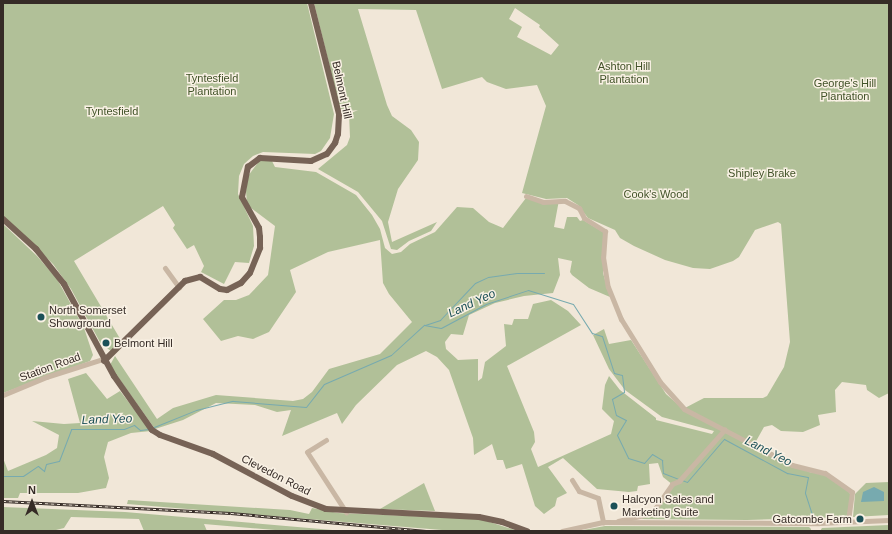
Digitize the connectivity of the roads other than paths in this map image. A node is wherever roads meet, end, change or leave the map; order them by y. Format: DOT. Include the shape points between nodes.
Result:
graph roads {
  1 [pos="311,3"];
  2 [pos="526,196"];
  3 [pos="5,221"];
  4 [pos="165,268"];
  5 [pos="179,287"];
  6 [pos="104,360"];
  7 [pos="3,395"];
  8 [pos="726,428"];
  9 [pos="326,440"];
  10 [pos="572,480"];
  11 [pos="346,512"];
  12 [pos="889,520"];
  13 [pos="603,522"];
  14 [pos="618,522"];
  15 [pos="848,522"];
  16 [pos="527,531"];
  17 [pos="562,531"];
  1 -- 5 [label="main road, Belmont Hill" via="339,114 335,143 327,154 311,161 260,158 248,167 242,197 259,228 260,237 260,248 250,273 227,290 220,289 200,277 185,281"];
  2 -- 8 [label="street" via="543,202 565,201 579,208 584,218 605,231 603,257 608,287 640,352 660,382 684,409"];
  3 -- 6 [label="main road, Clevedon Road" via="36,249 64,284"];
  4 -- 5 [label="street"];
  5 -- 6 [label="main road, Belmont Hill"];
  6 -- 7 [label="street, Station Road" via="47,377"];
  6 -- 11 [label="main road, Clevedon Road" via="151,428 160,435 213,454 313,505"];
  8 -- 14 [label="street" via="680,479 672,484 661,503 648,514 621,519"];
  8 -- 15 [label="street" via="792,465 825,473 850,490 853,495"];
  9 -- 11 [label="street" via="307,452"];
  10 -- 13 [label="street" via="579,491 598,498"];
  11 -- 16 [label="main road, Clevedon Road" via="479,517"];
  12 -- 15 [label="street"];
  13 -- 14 [label="street"];
  13 -- 17 [label="street"];
  14 -- 15 [label="street"];
}
